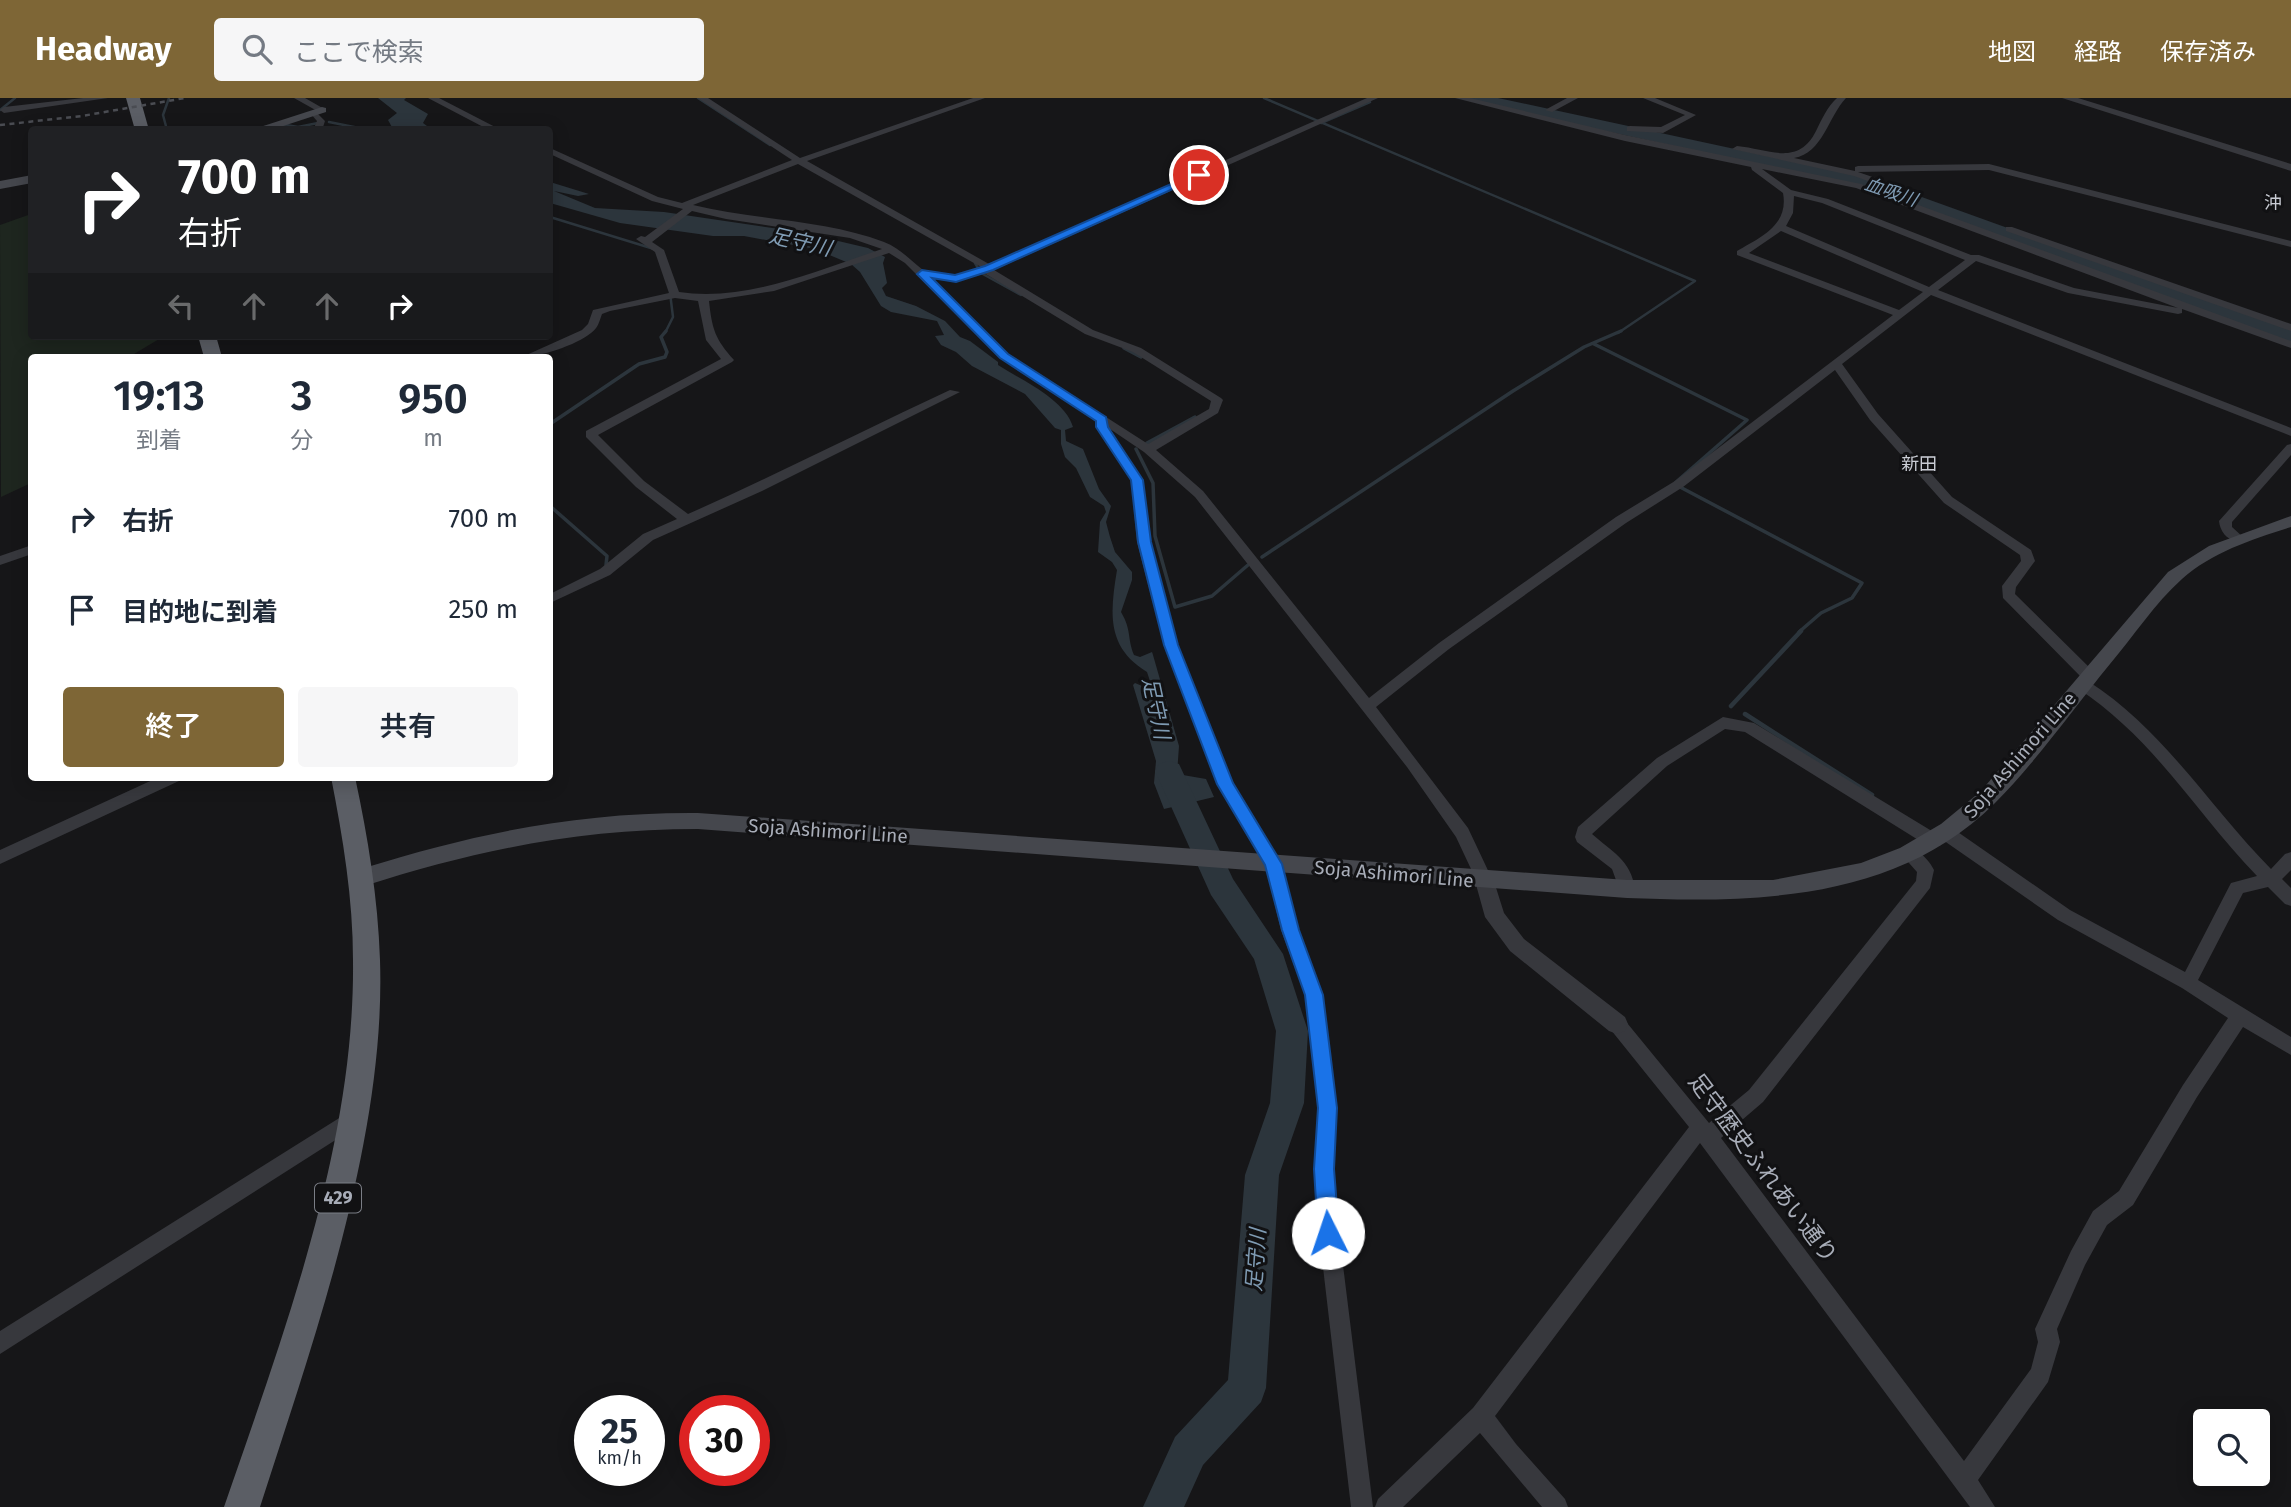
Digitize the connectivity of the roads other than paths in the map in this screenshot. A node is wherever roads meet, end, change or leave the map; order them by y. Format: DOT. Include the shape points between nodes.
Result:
graph roads {
  1 [pos="20,98"];
  2 [pos="104,98"];
  3 [pos="133,98"];
  4 [pos="298,98"];
  5 [pos="432,98"];
  6 [pos="702,98"];
  7 [pos="981,98"];
  8 [pos="1374,98"];
  9 [pos="1459,98"];
  10 [pos="1499,98"];
  11 [pos="1574,98"];
  12 [pos="1647,98"];
  13 [pos="1842,98"];
  14 [pos="2067,98"];
  15 [pos="1549,110"];
  16 [pos="318,111"];
  17 [pos="141,126"];
  18 [pos="270,126"];
  19 [pos="319,126"];
  20 [pos="489,126"];
  21 [pos="1630,128"];
  22 [pos="1737,149"];
  23 [pos="1716,151"];
  24 [pos="553,152"];
  25 [pos="799,162"];
  26 [pos="1803,163"];
  27 [pos="2291,168"];
  28 [pos="28,180"];
  29 [pos="0,185"];
  30 [pos="1788,192"];
  31 [pos="686,208"];
  32 [pos="1780,227"];
  33 [pos="2291,244"];
  34 [pos="889,250"];
  35 [pos="1972,259"];
  36 [pos="983,269"];
  37 [pos="922,274"];
  38 [pos="1928,290"];
  39 [pos="672,296"];
  40 [pos="703,299"];
  41 [pos="1901,314"];
  42 [pos="2291,328"];
  43 [pos="2259,334"];
  44 [pos="2291,345"];
  45 [pos="535,354"];
  46 [pos="1836,364"];
  47 [pos="954,392"];
  48 [pos="1102,420"];
  49 [pos="2291,432"];
  50 [pos="1148,449"];
  51 [pos="2291,449"];
  52 [pos="687,520"];
  53 [pos="2291,521"];
  54 [pos="2237,538"];
  55 [pos="28,551"];
  56 [pos="0,561"];
  57 [pos="553,598"];
  58 [pos="2086,680"];
  59 [pos="1368,706"];
  60 [pos="145,781"];
  61 [pos="165,781"];
  62 [pos="344,781"];
  63 [pos="1940,837"];
  64 [pos="0,847"];
  65 [pos="1909,854"];
  66 [pos="0,857"];
  67 [pos="2291,859"];
  68 [pos="1266,864"];
  69 [pos="364,877"];
  70 [pos="2272,879"];
  71 [pos="1485,881"];
  72 [pos="1627,889"];
  73 [pos="2291,899"];
  74 [pos="2188,983"];
  75 [pos="2238,1019"];
  76 [pos="1617,1024"];
  77 [pos="2291,1047"];
  78 [pos="352,1119"];
  79 [pos="1704,1132"];
  80 [pos="0,1343"];
  81 [pos="1481,1416"];
  82 [pos="1964,1480"];
  83 [pos="242,1507"];
  84 [pos="1362,1507"];
  85 [pos="1386,1507"];
  86 [pos="1557,1507"];
  87 [pos="1984,1507"];
  1 -- 2 [label="street" via="4,110"];
  3 -- 17 [label="highway"];
  4 -- 16 [label="street"];
  5 -- 20 [label="street"];
  6 -- 25 [label="street"];
  7 -- 25 [label="street"];
  8 -- 36 [label="street"];
  9 -- 23 [label="street" via="1580,128"];
  10 -- 15 [label="street"];
  11 -- 15 [label="street"];
  12 -- 21 [label="street" via="1692,115 1663,130"];
  13 -- 22 [label="street" via="1829,109 1813,147 1800,155"];
  14 -- 27 [label="street"];
  15 -- 21 [label="street"];
  16 -- 18 [label="main road"];
  16 -- 19 [label="street"];
  21 -- 23 [label="street"];
  22 -- 23 [label="street"];
  22 -- 26 [label="street"];
  23 -- 30 [label="street" via="1764,173"];
  23 -- 43 [label="street" via="1858,186"];
  24 -- 31 [label="street" via="637,192"];
  25 -- 31 [label="street" via="750,178"];
  25 -- 36 [label="street"];
  26 -- 33 [label="street" via="1860,169 1989,167"];
  26 -- 42 [label="street" via="1867,177"];
  28 -- 29 [label="main road"];
  30 -- 32 [label="street" via="1790,212"];
  30 -- 35 [label="street" via="1825,201"];
  31 -- 34 [label="street" via="836,232"];
  31 -- 39 [label="street" via="646,239 659,250"];
  32 -- 38 [label="street"];
  32 -- 41 [label="street" via="1741,253"];
  34 -- 37 [label="street"];
  34 -- 40 [label="street" via="770,289"];
  35 -- 38 [label="street"];
  35 -- 43 [label="street" via="2072,291 2171,309"];
  36 -- 37 [label="street" via="956,279"];
  36 -- 50 [label="street" via="1089,332 1137,350 1217,400 1214,411"];
  37 -- 48 [label="street" via="1004,356"];
  38 -- 41 [label="street"];
  38 -- 49 [label="street"];
  39 -- 40 [label="street"];
  39 -- 45 [label="street" via="602,310 586,332"];
  40 -- 52 [label="street" via="714,350 727,360 590,434 640,484"];
  41 -- 46 [label="street"];
  43 -- 44 [label="street"];
  46 -- 58 [label="street" via="1874,418 1948,500 2026,553 2028,561 2008,594"];
  46 -- 59 [label="street" via="1679,484 1444,646"];
  47 -- 52 [label="street"];
  48 -- 50 [label="street"];
  48 -- 68 [label="street" via="1102,427 1137,480 1144,542 1171,645 1201,728"];
  50 -- 59 [label="street" via="1199,494"];
  51 -- 54 [label="street" via="2225,521 2226,529"];
  52 -- 57 [label="street" via="648,537 605,572"];
  53 -- 54 [label="main road, Soja Ashimori Line"];
  54 -- 58 [label="main road, Soja Ashimori Line" via="2174,576"];
  55 -- 56 [label="street"];
  58 -- 63 [label="main road, Soja Ashimori Line" via="1988,797"];
  58 -- 70 [label="street" via="2157,746"];
  59 -- 71 [label="street" via="1462,833"];
  60 -- 64 [label="street"];
  61 -- 66 [label="street"];
  62 -- 69 [label="highway, 429"];
  63 -- 65 [label="main road, Soja Ashimori Line"];
  63 -- 72 [label="street" via="1749,727 1723,723 1662,762 1584,831 1583,837 1620,863"];
  63 -- 74 [label="street" via="2064,915"];
  65 -- 72 [label="main road, Soja Ashimori Line" via="1847,877 1788,888 1711,893"];
  65 -- 79 [label="street" via="1926,870 1924,883 1756,1096"];
  67 -- 70 [label="street"];
  68 -- 69 [label="main road, Soja Ashimori Line" via="635,819 504,836"];
  68 -- 71 [label="main road, Soja Ashimori Line"];
  68 -- 84 [label="street" via="1314,995 1328,1108 1324,1169 1328,1233"];
  69 -- 78 [label="highway, 429" via="365,992"];
  70 -- 73 [label="street"];
  70 -- 74 [label="street" via="2237,888"];
  71 -- 72 [label="main road, Soja Ashimori Line"];
  71 -- 76 [label="street, 足守歴史ふれあい通り" via="1495,917 1517,945"];
  74 -- 75 [label="street"];
  75 -- 77 [label="street"];
  75 -- 82 [label="street" via="2126,1198 2100,1218 2046,1329 2049,1342 2040,1374"];
  76 -- 79 [label="street, 足守歴史ふれあい通り"];
  78 -- 80 [label="street"];
  78 -- 83 [label="highway, 429" via="340,1188 314,1287"];
  79 -- 81 [label="street"];
  79 -- 82 [label="street, 足守歴史ふれあい通り"];
  81 -- 85 [label="street"];
  81 -- 86 [label="street"];
  82 -- 87 [label="street, 足守歴史ふれあい通り"];
}
